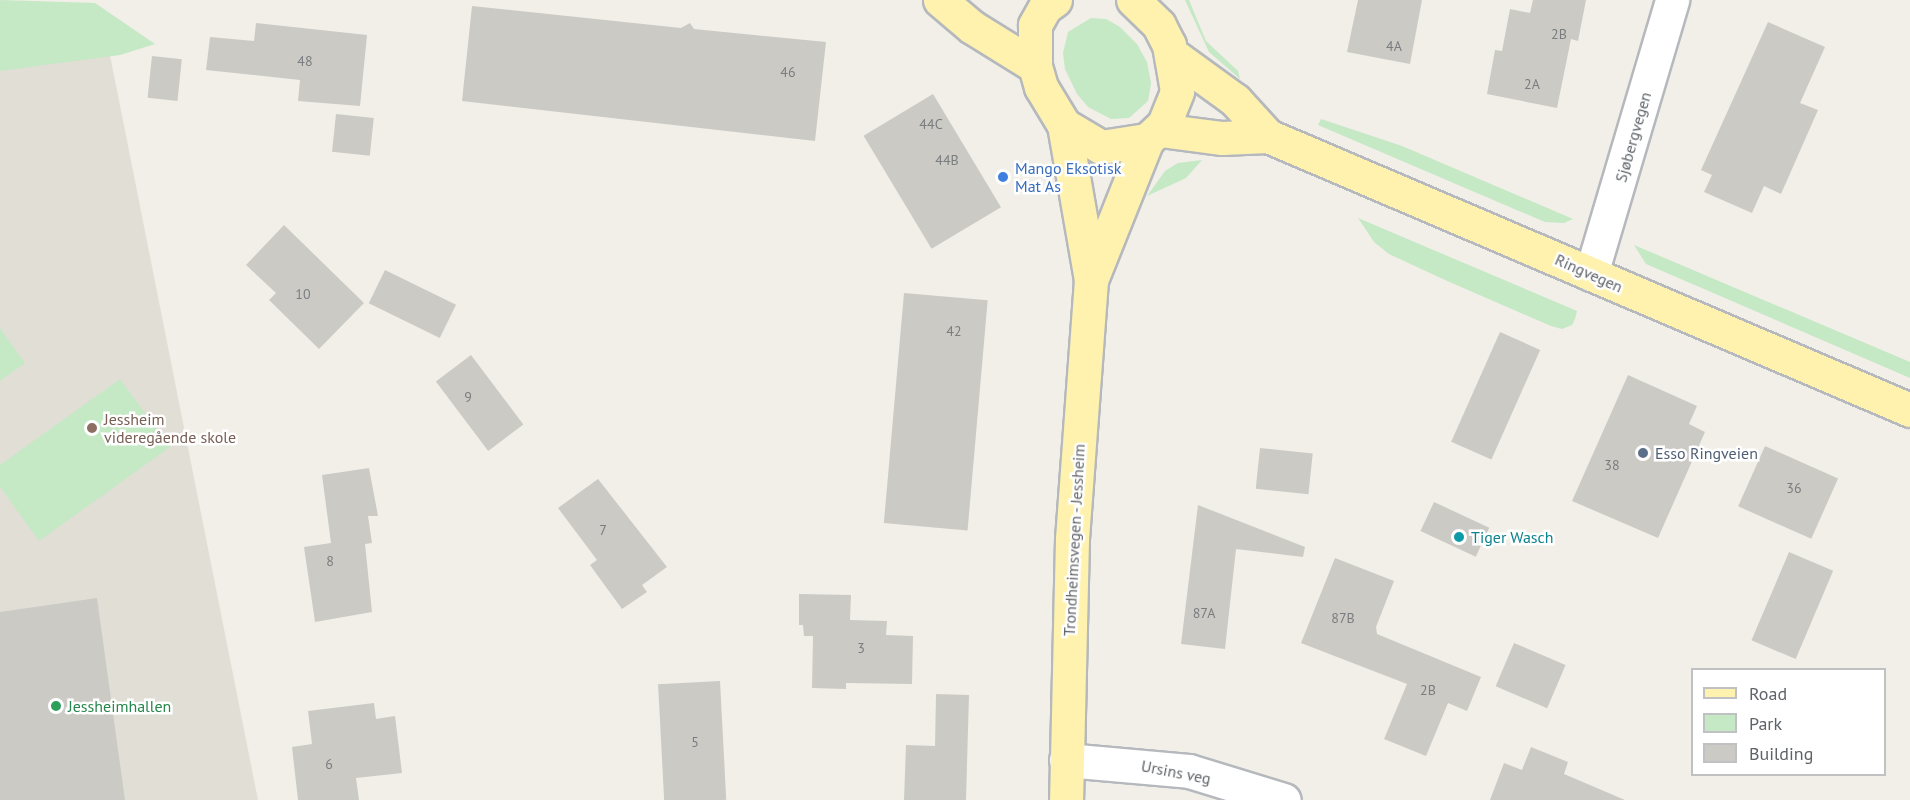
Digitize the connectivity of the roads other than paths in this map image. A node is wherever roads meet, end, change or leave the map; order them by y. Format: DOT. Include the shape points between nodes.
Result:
graph roads {
  1 [pos="940,0"];
  2 [pos="1055,0"];
  3 [pos="1133,0"];
  4 [pos="1672,0"];
  5 [pos="1160,13"];
  6 [pos="1173,55"];
  7 [pos="1035,66"];
  8 [pos="1064,125"];
  9 [pos="1153,135"];
  10 [pos="1268,136"];
  11 [pos="1591,274"];
  12 [pos="1091,280"];
  13 [pos="1910,410"];
  14 [pos="1066,760"];
  15 [pos="1066,800"];
  16 [pos="1284,800"];
  1 -- 7 [label="main road" via="972,27"];
  2 -- 7 [label="main road" via="1045,7 1035,25"];
  3 -- 5 [label="main road"];
  4 -- 11 [label="street, Sjøbergvegen"];
  5 -- 6 [label="main road"];
  6 -- 9 [label="main road, Trondheimsvegen - Jessheim" via="1177,91 1173,108"];
  6 -- 10 [label="main road, Ringvegen" via="1235,100"];
  7 -- 8 [label="main road" via="1052,111"];
  8 -- 9 [label="main road, Ringvegen" via="1101,147"];
  8 -- 12 [label="main road, Trondheimsvegen - Jessheim"];
  9 -- 10 [label="main road, Ringvegen"];
  9 -- 12 [label="main road, Trondheimsvegen - Jessheim"];
  10 -- 11 [label="main road, Ringvegen"];
  11 -- 13 [label="main road, Ringvegen"];
  12 -- 14 [label="main road, Trondheimsvegen - Jessheim" via="1072,539"];
  14 -- 15 [label="main road, Trondheimsvegen - Jessheim"];
  14 -- 16 [label="street, Ursins veg" via="1189,771"];
}
